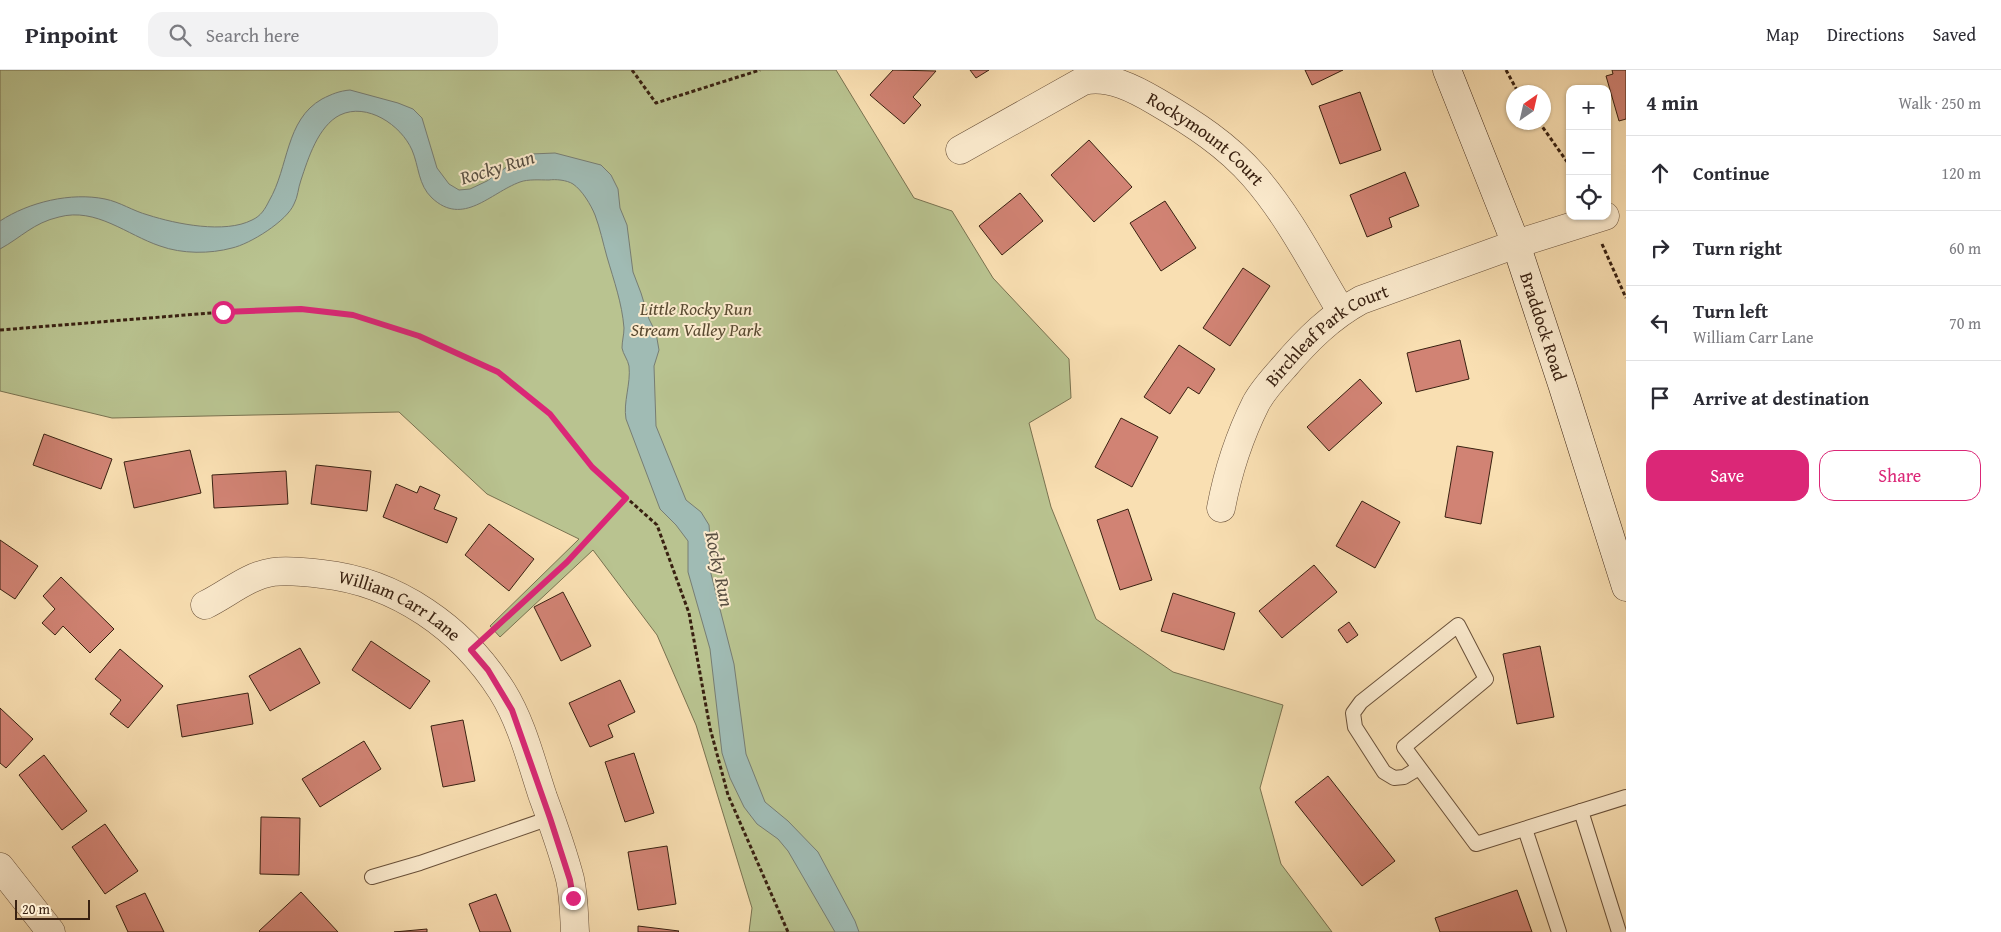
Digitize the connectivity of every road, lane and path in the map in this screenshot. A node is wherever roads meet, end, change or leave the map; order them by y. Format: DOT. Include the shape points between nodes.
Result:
graph roads {
  1 [pos="632,70"];
  2 [pos="760,70"];
  3 [pos="1447,70"];
  4 [pos="1506,70"];
  5 [pos="1514,85"];
  6 [pos="1544,130"];
  7 [pos="960,150"];
  8 [pos="1566,160"];
  9 [pos="1626,210"];
  10 [pos="1611,214"];
  11 [pos="1592,220"];
  12 [pos="1602,220"];
  13 [pos="1516,244"];
  14 [pos="1626,298"];
  15 [pos="1341,311"];
  16 [pos="0,330"];
  17 [pos="626,498"];
  18 [pos="1221,508"];
  19 [pos="1626,587"];
  20 [pos="205,604"];
  21 [pos="471,650"];
  22 [pos="1420,768"];
  23 [pos="1626,797"];
  24 [pos="1581,811"];
  25 [pos="550,818"];
  26 [pos="1525,829"];
  27 [pos="0,867"];
  28 [pos="372,877"];
  29 [pos="52,932"];
  30 [pos="575,932"];
  31 [pos="788,932"];
  32 [pos="1560,932"];
  33 [pos="1619,932"];
  1 -- 2 [label="path" via="656,104"];
  3 -- 13 [label="street, Braddock Road"];
  4 -- 5 [label="path"];
  6 -- 8 [label="path"];
  7 -- 15 [label="street, Rockymount Court" via="1082,80 1096,78 1132,88 1220,142 1254,176 1286,220"];
  9 -- 10 [label="street, Birchleaf Park Court"];
  11 -- 13 [label="street, Birchleaf Park Court"];
  12 -- 14 [label="path" via="1600,241"];
  13 -- 15 [label="street, Birchleaf Park Court" via="1361,300"];
  13 -- 19 [label="street, Braddock Road"];
  15 -- 18 [label="street, Birchleaf Park Court" via="1308,339 1257,401 1237,444"];
  16 -- 17 [label="path" via="262,310 301,309 353,315 419,336 498,372 550,414 592,467"];
  17 -- 21 [label="path" via="567,562"];
  17 -- 31 [label="path" via="657,525 689,613 710,728 728,795"];
  20 -- 21 [label="street, William Carr Lane" via="253,577 273,572 344,576 409,601 446,626"];
  21 -- 25 [label="street, William Carr Lane" via="488,670 512,710"];
  22 -- 22 [label="lane" via="1404,778 1394,778 1384,772 1355,727 1353,713 1361,702 1458,624 1486,679 1404,747"];
  22 -- 26 [label="lane" via="1476,844"];
  23 -- 24 [label="lane"];
  24 -- 26 [label="lane"];
  24 -- 33 [label="lane"];
  25 -- 28 [label="lane"];
  25 -- 30 [label="street, William Carr Lane" via="570,880"];
  26 -- 32 [label="lane"];
  27 -- 29 [label="street"];
}
